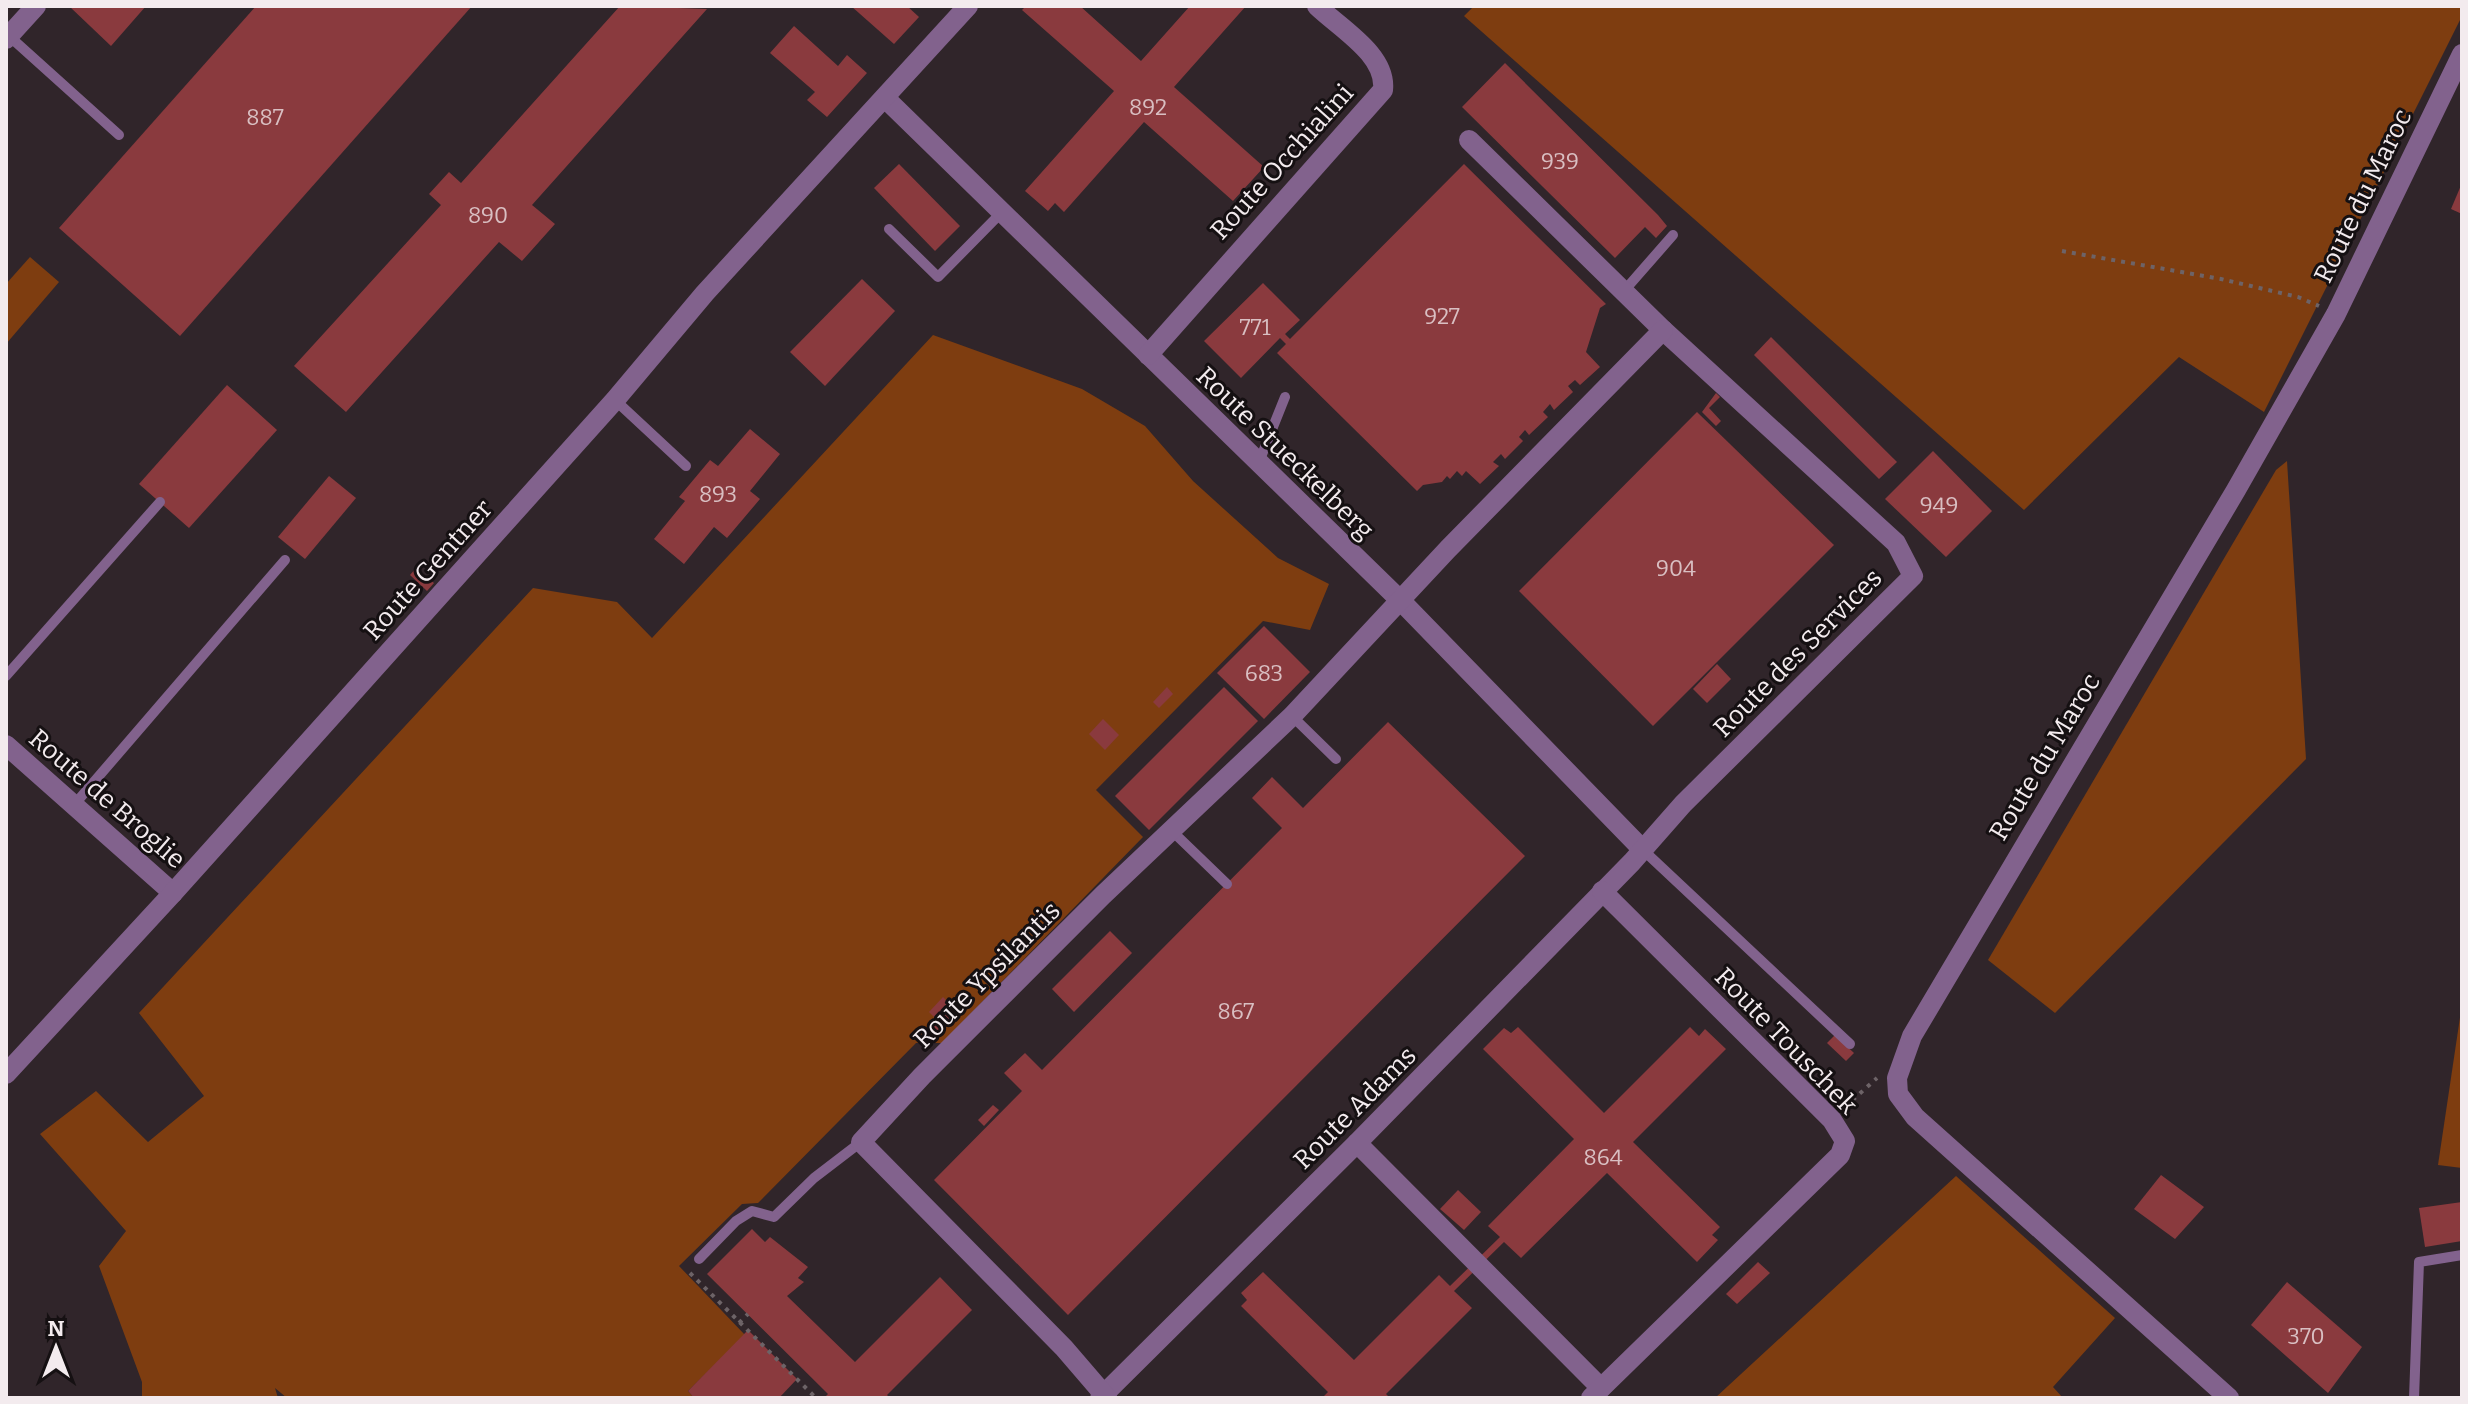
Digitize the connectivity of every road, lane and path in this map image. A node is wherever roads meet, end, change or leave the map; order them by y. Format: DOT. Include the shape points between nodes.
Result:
graph roads {
  1 [pos="36,6"];
  2 [pos="968,6"];
  3 [pos="1317,6"];
  4 [pos="7,37"];
  5 [pos="2462,54"];
  6 [pos="886,99"];
  7 [pos="119,135"];
  8 [pos="1469,140"];
  9 [pos="1003,210"];
  10 [pos="889,229"];
  11 [pos="1673,235"];
  12 [pos="2062,251"];
  13 [pos="1624,291"];
  14 [pos="2336,314"];
  15 [pos="1663,330"];
  16 [pos="1148,355"];
  17 [pos="1285,397"];
  18 [pos="615,400"];
  19 [pos="1258,464"];
  20 [pos="686,466"];
  21 [pos="160,502"];
  22 [pos="285,560"];
  23 [pos="1401,601"];
  24 [pos="6,676"];
  25 [pos="1292,716"];
  26 [pos="6,745"];
  27 [pos="1336,759"];
  28 [pos="74,805"];
  29 [pos="1172,831"];
  30 [pos="1642,849"];
  31 [pos="1227,884"];
  32 [pos="1602,891"];
  33 [pos="173,893"];
  34 [pos="1850,1044"];
  35 [pos="6,1074"];
  36 [pos="1897,1078"];
  37 [pos="1832,1120"];
  38 [pos="861,1142"];
  39 [pos="1357,1143"];
  40 [pos="2462,1255"];
  41 [pos="699,1259"];
  42 [pos="748,1314"];
  43 [pos="739,1323"];
  44 [pos="1596,1393"];
  45 [pos="1104,1397"];
  46 [pos="816,1398"];
  47 [pos="2229,1398"];
  48 [pos="2414,1398"];
  1 -- 4 [label="street"];
  2 -- 6 [label="street, Route Gentner"];
  3 -- 16 [label="street, Route Occhialini" via="1376,60 1384,74 1383,90"];
  4 -- 7 [label="lane"];
  5 -- 14 [label="street, Route du Maroc"];
  6 -- 9 [label="street, Route Stueckelberg"];
  6 -- 18 [label="street, Route Gentner" via="705,293"];
  8 -- 13 [label="street, Route des Services"];
  9 -- 10 [label="lane" via="938,277"];
  9 -- 16 [label="street, Route Stueckelberg"];
  11 -- 13 [label="lane"];
  12 -- 14 [label="path" via="2221,279 2298,297"];
  13 -- 15 [label="street, Route des Services"];
  14 -- 36 [label="street, Route du Maroc" via="1912,1036"];
  15 -- 23 [label="street"];
  15 -- 30 [label="street, Route des Services" via="1896,543 1913,576"];
  16 -- 19 [label="street, Route Stueckelberg"];
  17 -- 19 [label="lane"];
  18 -- 20 [label="lane"];
  18 -- 33 [label="street, Route Gentner"];
  19 -- 23 [label="street, Route Stueckelberg"];
  21 -- 24 [label="lane"];
  22 -- 28 [label="lane"];
  23 -- 25 [label="street, Route Ypsilantis"];
  23 -- 30 [label="street, Route Stueckelberg"];
  25 -- 27 [label="lane"];
  25 -- 29 [label="street, Route Ypsilantis"];
  26 -- 28 [label="street, Route de Broglie"];
  28 -- 33 [label="street, Route de Broglie"];
  29 -- 31 [label="lane"];
  29 -- 38 [label="street, Route Ypsilantis" via="933,1064"];
  30 -- 32 [label="street, Route Adams"];
  30 -- 34 [label="lane"];
  32 -- 37 [label="street, Route Touschek"];
  32 -- 39 [label="street, Route Adams"];
  33 -- 35 [label="street, Route Gentner"];
  36 -- 37 [label="path" via="1875,1078"];
  36 -- 47 [label="street" via="1898,1094 1915,1117"];
  37 -- 44 [label="street, Route Touschek" via="1845,1141 1840,1155"];
  38 -- 41 [label="lane" via="774,1217 752,1211"];
  38 -- 45 [label="street" via="1064,1348"];
  39 -- 44 [label="street"];
  39 -- 45 [label="street, Route Adams"];
  40 -- 48 [label="lane" via="2419,1262"];
  41 -- 43 [label="path" via="685,1268"];
  42 -- 43 [label="path"];
  43 -- 46 [label="path"];
}
